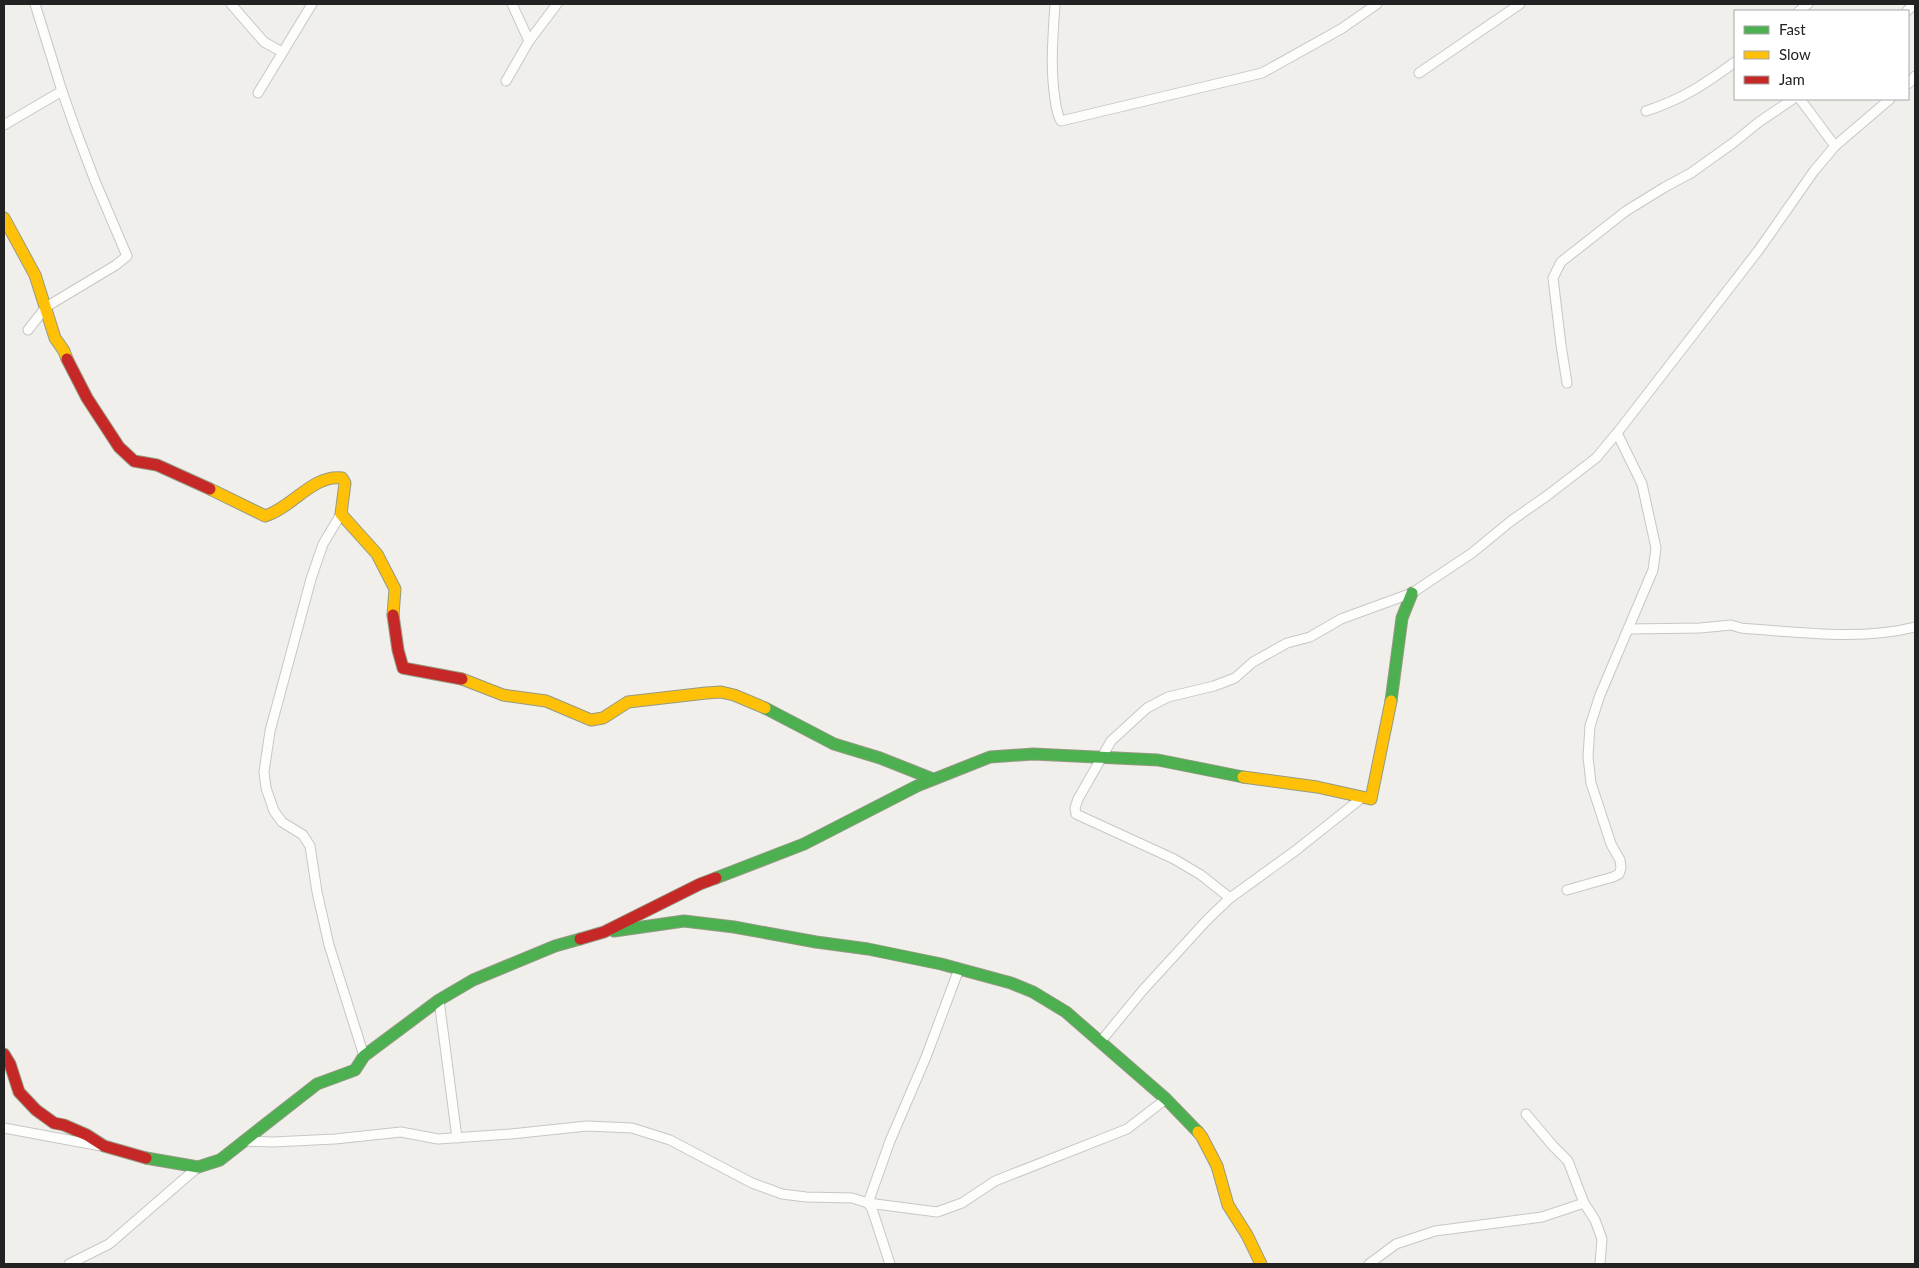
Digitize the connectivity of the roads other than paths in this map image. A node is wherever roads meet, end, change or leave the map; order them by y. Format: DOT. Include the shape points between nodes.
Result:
graph roads {
  1 [pos="35,4"];
  2 [pos="231,4"];
  3 [pos="312,4"];
  4 [pos="512,4"];
  5 [pos="557,4"];
  6 [pos="1055,4"];
  7 [pos="1377,4"];
  8 [pos="1520,4"];
  9 [pos="529,41"];
  10 [pos="282,52"];
  11 [pos="1734,63"];
  12 [pos="1419,73"];
  13 [pos="506,81"];
  14 [pos="62,91"];
  15 [pos="258,93"];
  16 [pos="1792,100"];
  17 [pos="1801,100"];
  18 [pos="1889,100"];
  19 [pos="1646,111"];
  20 [pos="4,125"];
  21 [pos="1836,146"];
  22 [pos="4,218"];
  23 [pos="46,307"];
  24 [pos="28,330"];
  25 [pos="1568,383"];
  26 [pos="1617,433"];
  27 [pos="341,514"];
  28 [pos="1412,593"];
  29 [pos="1915,627"];
  30 [pos="1629,629"];
  31 [pos="1102,756"];
  32 [pos="933,779"];
  33 [pos="1363,798"];
  34 [pos="1567,890"];
  35 [pos="1230,898"];
  36 [pos="604,932"];
  37 [pos="958,969"];
  38 [pos="439,1000"];
  39 [pos="1101,1041"];
  40 [pos="4,1054"];
  41 [pos="364,1056"];
  42 [pos="1166,1099"];
  43 [pos="1526,1114"];
  44 [pos="4,1128"];
  45 [pos="457,1138"];
  46 [pos="245,1141"];
  47 [pos="104,1146"];
  48 [pos="198,1167"];
  49 [pos="868,1203"];
  50 [pos="1584,1203"];
  51 [pos="69,1264"];
  52 [pos="890,1264"];
  53 [pos="1261,1264"];
  54 [pos="1369,1264"];
  55 [pos="1600,1264"];
  1 -- 14 [label="street"];
  2 -- 10 [label="street" via="264,42"];
  3 -- 10 [label="street"];
  4 -- 9 [label="street"];
  5 -- 9 [label="street"];
  6 -- 7 [label="street" via="1052,78 1061,121 1262,73 1341,29"];
  8 -- 12 [label="street"];
  9 -- 13 [label="street"];
  10 -- 15 [label="street"];
  11 -- 19 [label="street" via="1705,84 1672,102"];
  14 -- 20 [label="street"];
  14 -- 23 [label="street" via="127,256"];
  16 -- 25 [label="street" via="1691,173 1626,212 1561,262 1553,278"];
  17 -- 21 [label="street"];
  18 -- 21 [label="street"];
  21 -- 26 [label="street"];
  22 -- 23 [label="street"];
  23 -- 24 [label="street"];
  23 -- 27 [label="street" via="55,338 86,398 119,447 134,461 177,473 265,516 287,507 326,479 340,477 345,483"];
  26 -- 28 [label="street" via="1596,458 1472,553"];
  26 -- 30 [label="street" via="1642,484 1656,548 1652,570"];
  27 -- 32 [label="street" via="377,554 393,583 398,655 401,666 407,670 445,674 503,695 546,701 591,720 603,718 628,702 720,692 773,712 834,744"];
  27 -- 41 [label="street" via="323,544 311,579 270,731 264,772 274,811 282,822 303,835 312,849 323,923"];
  28 -- 31 [label="street" via="1341,619 1310,637 1287,643 1253,662 1235,678 1158,702 1115,735"];
  28 -- 33 [label="street" via="1402,618 1392,694 1372,799"];
  29 -- 30 [label="street" via="1881,634 1731,625"];
  30 -- 34 [label="street" via="1590,726 1588,757 1591,783 1622,868 1613,877"];
  31 -- 32 [label="street" via="997,756"];
  31 -- 33 [label="street" via="1158,760 1241,777 1335,790"];
  31 -- 35 [label="street" via="1078,799 1076,814 1174,859"];
  32 -- 36 [label="street" via="812,840 700,884"];
  33 -- 35 [label="street"];
  35 -- 39 [label="street" via="1192,935"];
  36 -- 37 [label="street" via="684,922 701,923 868,949"];
  36 -- 38 [label="street" via="555,946 498,969"];
  37 -- 39 [label="street" via="1032,992 1066,1012"];
  37 -- 49 [label="street"];
  38 -- 41 [label="street"];
  38 -- 45 [label="street"];
  39 -- 42 [label="street"];
  40 -- 47 [label="street" via="18,1092 36,1110 54,1123 87,1135"];
  41 -- 46 [label="street" via="355,1070 317,1084"];
  42 -- 49 [label="street" via="1127,1129 995,1180 962,1203 938,1212"];
  42 -- 53 [label="street" via="1207,1144 1228,1205"];
  43 -- 50 [label="street" via="1568,1161"];
  44 -- 47 [label="street"];
  45 -- 46 [label="street" via="438,1139 400,1132 335,1139"];
  45 -- 49 [label="street" via="587,1126 632,1128 670,1140 752,1183 782,1194 852,1198"];
  46 -- 48 [label="street" via="220,1160"];
  47 -- 48 [label="street" via="144,1158"];
  48 -- 51 [label="street" via="108,1244"];
  49 -- 52 [label="street"];
  50 -- 54 [label="street" via="1542,1217 1436,1231 1396,1244"];
  50 -- 55 [label="street" via="1602,1240"];
}
